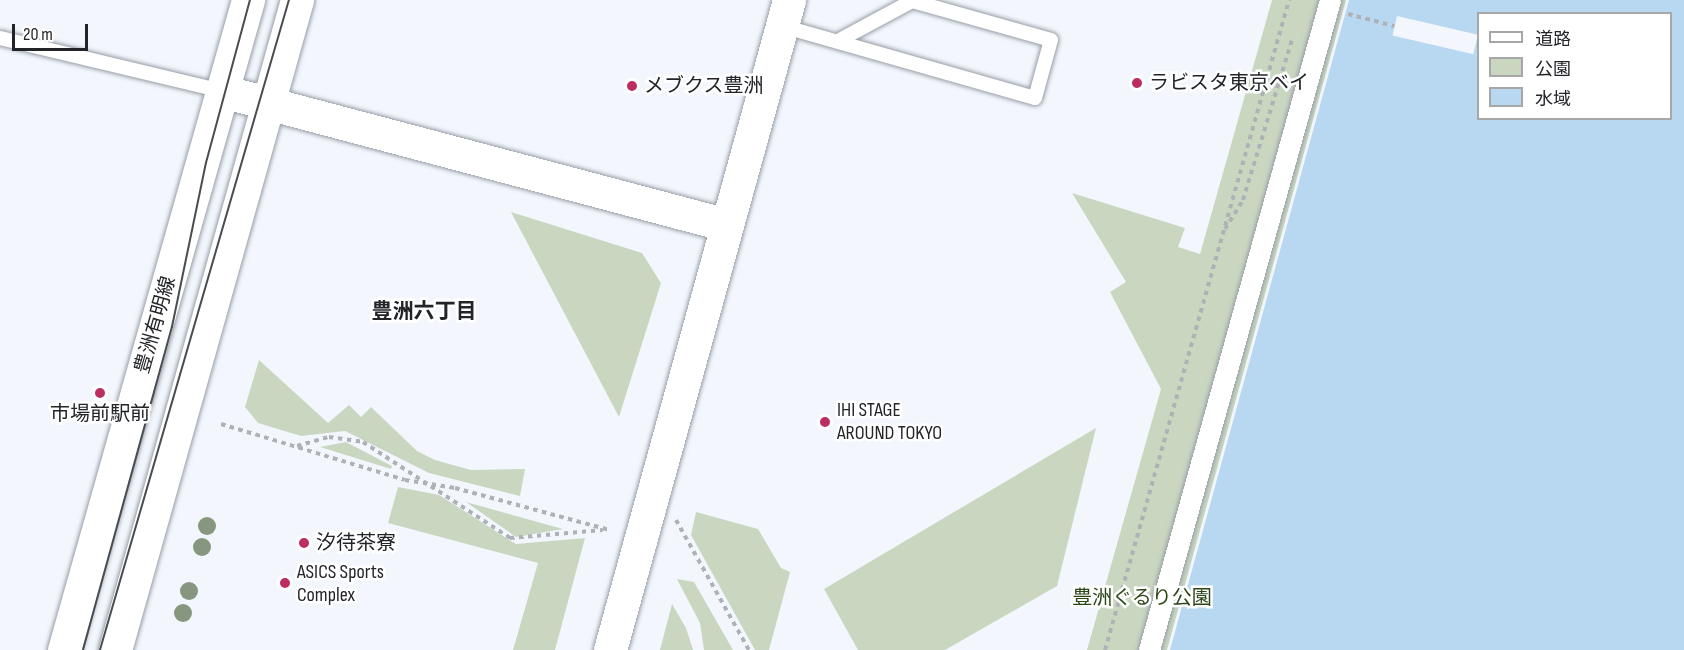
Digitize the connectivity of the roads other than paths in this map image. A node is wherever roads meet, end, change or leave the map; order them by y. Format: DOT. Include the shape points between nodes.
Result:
graph roads {
  1 [pos="248,0"];
  2 [pos="297,0"];
  3 [pos="1328,4"];
  4 [pos="785,13"];
  5 [pos="0,38"];
  6 [pos="838,41"];
  7 [pos="222,91"];
  8 [pos="269,102"];
  9 [pos="727,225"];
  10 [pos="64,650"];
  11 [pos="115,650"];
  12 [pos="610,650"];
  13 [pos="1149,650"];
  1 -- 7 [label="main road, 豊洲有明線"];
  2 -- 8 [label="main road"];
  3 -- 13 [label="street"];
  4 -- 6 [label="lane"];
  4 -- 9 [label="main road"];
  5 -- 7 [label="lane"];
  6 -- 6 [label="lane" via="912,1 1051,40 1035,98"];
  7 -- 8 [label="main road"];
  7 -- 10 [label="main road, 豊洲有明線"];
  8 -- 9 [label="main road"];
  8 -- 11 [label="main road"];
  9 -- 12 [label="main road"];
}
